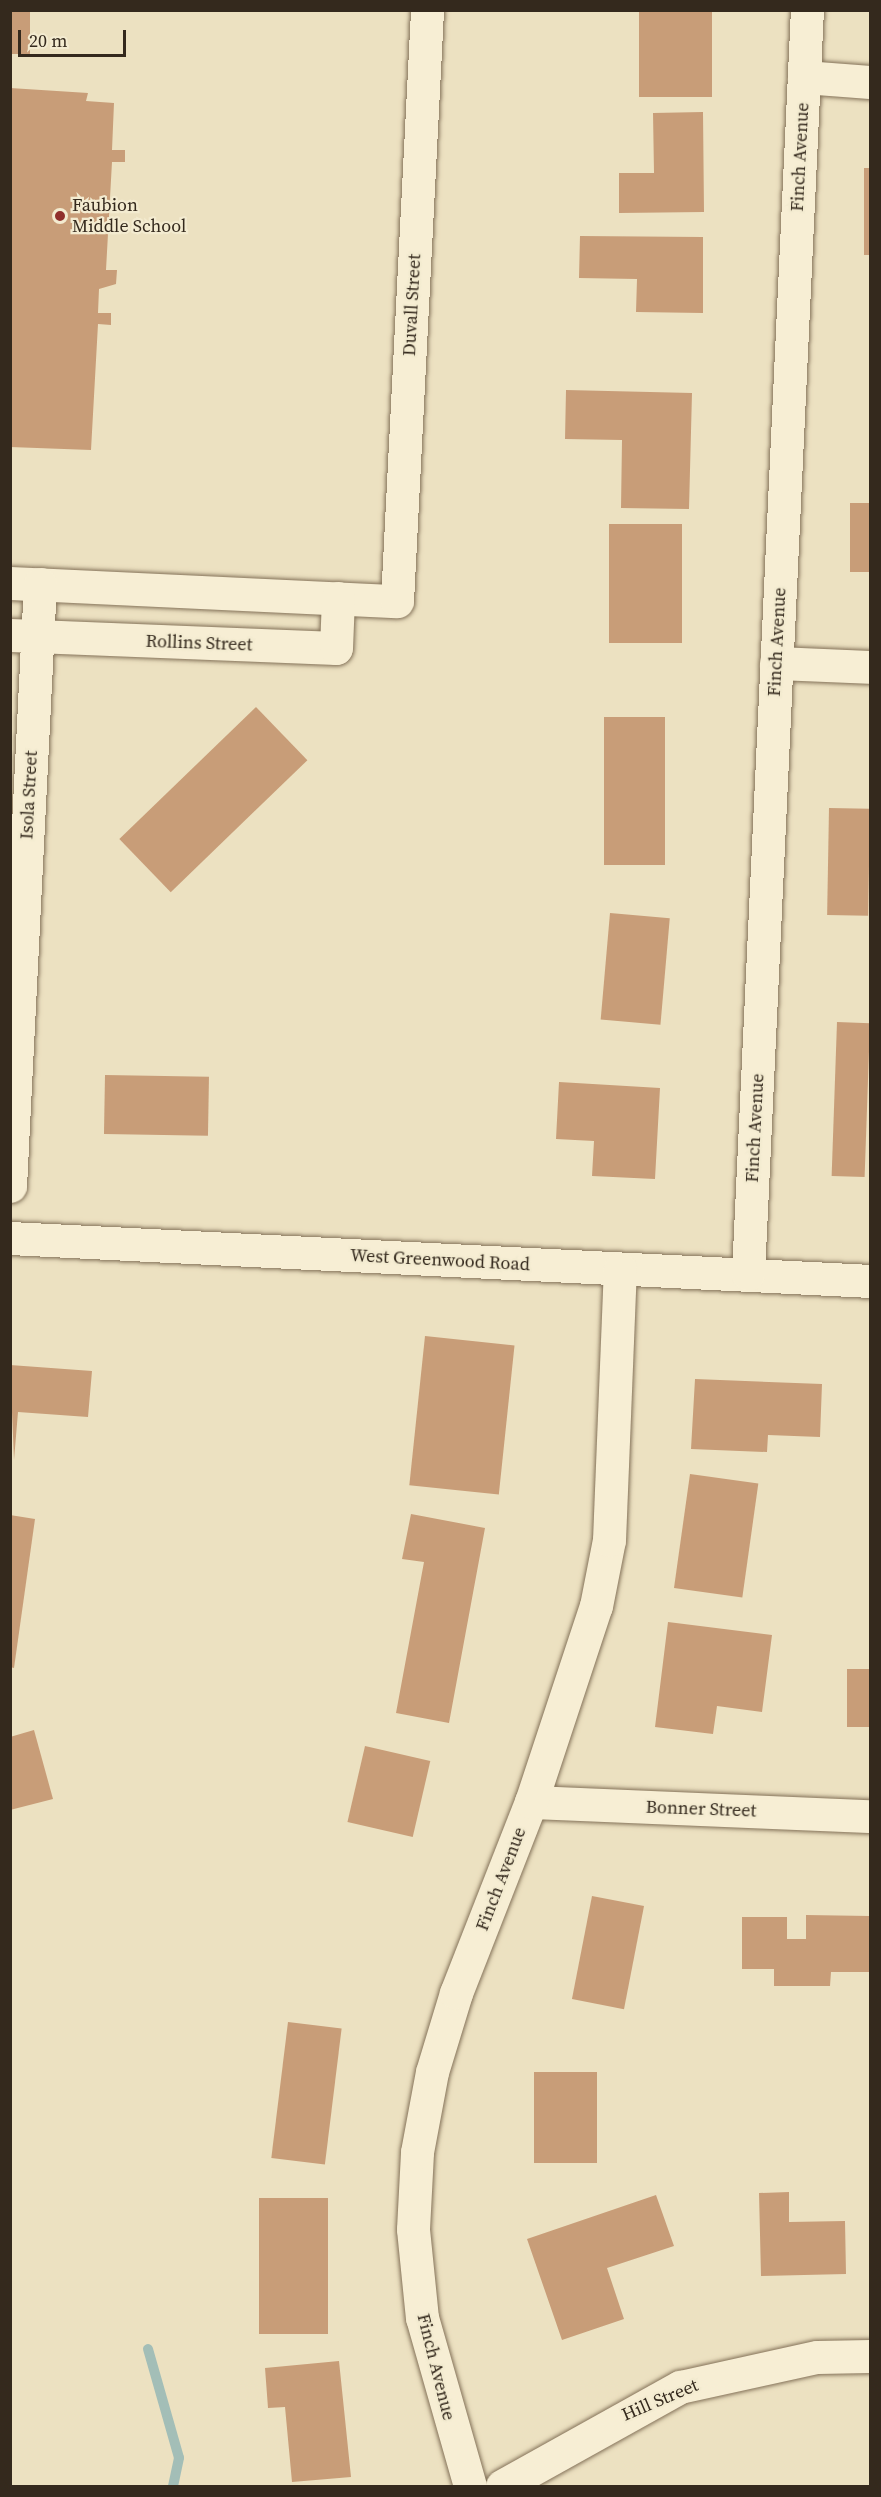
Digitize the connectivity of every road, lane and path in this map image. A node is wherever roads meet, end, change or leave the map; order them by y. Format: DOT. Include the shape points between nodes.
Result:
graph roads {
  1 [pos="427,10"];
  2 [pos="807,10"];
  3 [pos="804,77"];
  4 [pos="870,82"];
  5 [pos="25,584"];
  6 [pos="338,598"];
  7 [pos="24,636"];
  8 [pos="776,663"];
  9 [pos="870,667"];
  10 [pos="21,758"];
  11 [pos="10,1186"];
  12 [pos="10,1238"];
  13 [pos="620,1269"];
  14 [pos="748,1274"];
  15 [pos="870,1281"];
  16 [pos="531,1802"];
  17 [pos="870,1815"];
  18 [pos="870,2356"];
  19 [pos="470,2487"];
  20 [pos="502,2487"];
  1 -- 6 [label="street, Duvall Street" via="397,600"];
  2 -- 3 [label="street, Finch Avenue"];
  3 -- 4 [label="street"];
  3 -- 8 [label="street, Finch Avenue"];
  5 -- 6 [label="street"];
  5 -- 7 [label="street, Isola Street"];
  6 -- 7 [label="street, Rollins Street" via="336,648"];
  7 -- 10 [label="street, Isola Street"];
  8 -- 9 [label="street"];
  8 -- 14 [label="street, Finch Avenue"];
  10 -- 11 [label="street, Isola Street"];
  12 -- 13 [label="street, West Greenwood Road"];
  13 -- 14 [label="street, West Greenwood Road"];
  13 -- 16 [label="street, Finch Avenue" via="609,1540 596,1606"];
  14 -- 15 [label="street, West Greenwood Road"];
  16 -- 17 [label="street, Bonner Street"];
  16 -- 19 [label="street, Finch Avenue" via="456,1993 432,2072 417,2152 412,2229 422,2318"];
  18 -- 20 [label="street, Hill Street" via="817,2357 680,2387"];
}
